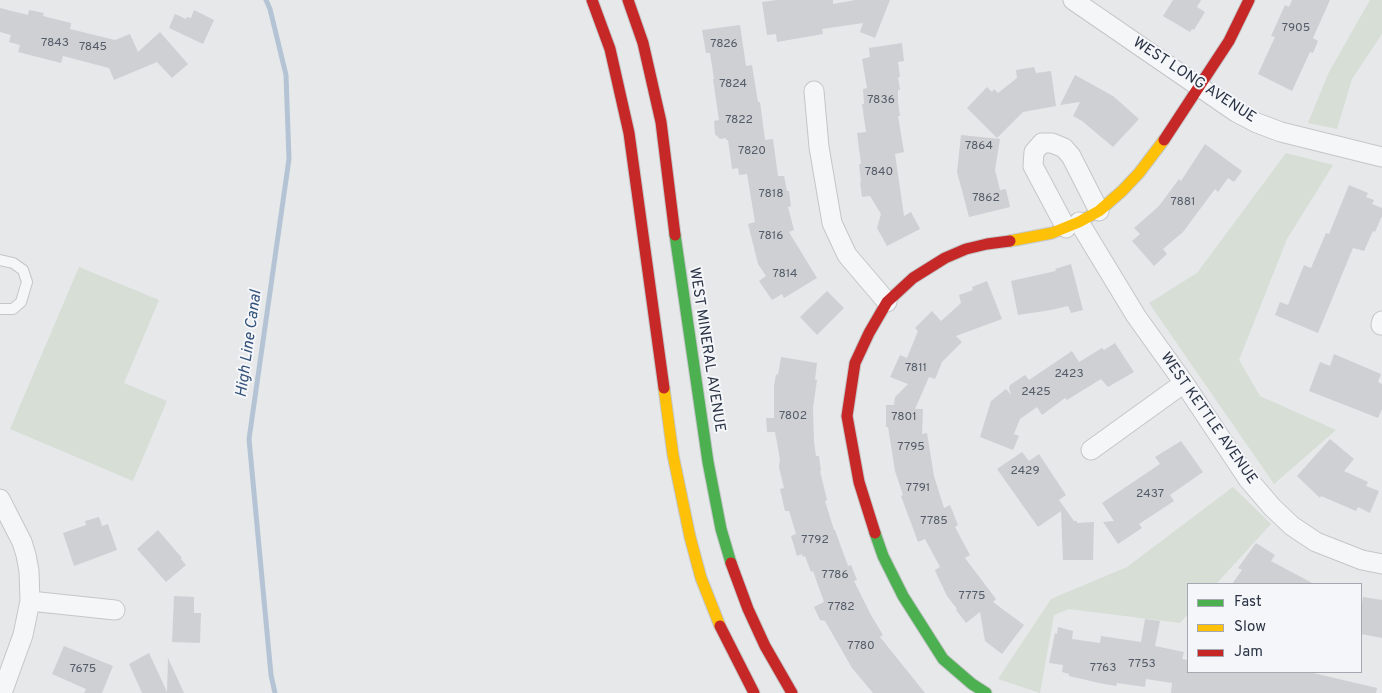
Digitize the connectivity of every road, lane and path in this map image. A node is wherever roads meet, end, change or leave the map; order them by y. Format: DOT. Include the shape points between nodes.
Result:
graph roads {
  1 [pos="628,0"];
  2 [pos="1073,0"];
  3 [pos="1248,0"];
  4 [pos="597,1"];
  5 [pos="1200,87"];
  6 [pos="814,91"];
  7 [pos="1382,156"];
  8 [pos="1099,211"];
  9 [pos="1072,225"];
  10 [pos="0,260"];
  11 [pos="887,302"];
  12 [pos="0,309"];
  13 [pos="1184,383"];
  14 [pos="1091,450"];
  15 [pos="0,498"];
  16 [pos="1382,564"];
  17 [pos="30,601"];
  18 [pos="115,610"];
  19 [pos="2,693"];
  20 [pos="754,693"];
  21 [pos="792,693"];
  22 [pos="986,693"];
  1 -- 21 [label="main road, WEST MINERAL AVENUE" via="643,43 661,122 677,255 719,520 748,608"];
  2 -- 5 [label="street, WEST LONG AVENUE"];
  3 -- 5 [label="main road" via="1229,41"];
  4 -- 20 [label="main road" via="617,75 635,167 673,455 688,529 713,610"];
  5 -- 7 [label="street, WEST LONG AVENUE" via="1257,123 1281,132"];
  5 -- 8 [label="main road" via="1139,173"];
  6 -- 11 [label="street" via="819,147 832,223 847,255"];
  8 -- 9 [label="main road"];
  8 -- 9 [label="street, WEST KETTLE AVENUE" via="1071,156 1064,148 1042,143 1034,152 1033,166"];
  9 -- 11 [label="main road" via="1023,240 966,249 944,258 913,278"];
  9 -- 13 [label="street, WEST KETTLE AVENUE"];
  10 -- 12 [label="lane" via="23,270 27,282 21,302 13,309"];
  11 -- 22 [label="main road" via="856,362 850,388 847,416 859,482 883,556 903,596 948,664"];
  13 -- 14 [label="street"];
  13 -- 16 [label="street, WEST KETTLE AVENUE" via="1248,479 1292,526 1316,542 1342,553"];
  15 -- 17 [label="street" via="26,555"];
  17 -- 18 [label="street"];
  17 -- 19 [label="street" via="23,635"];
}
